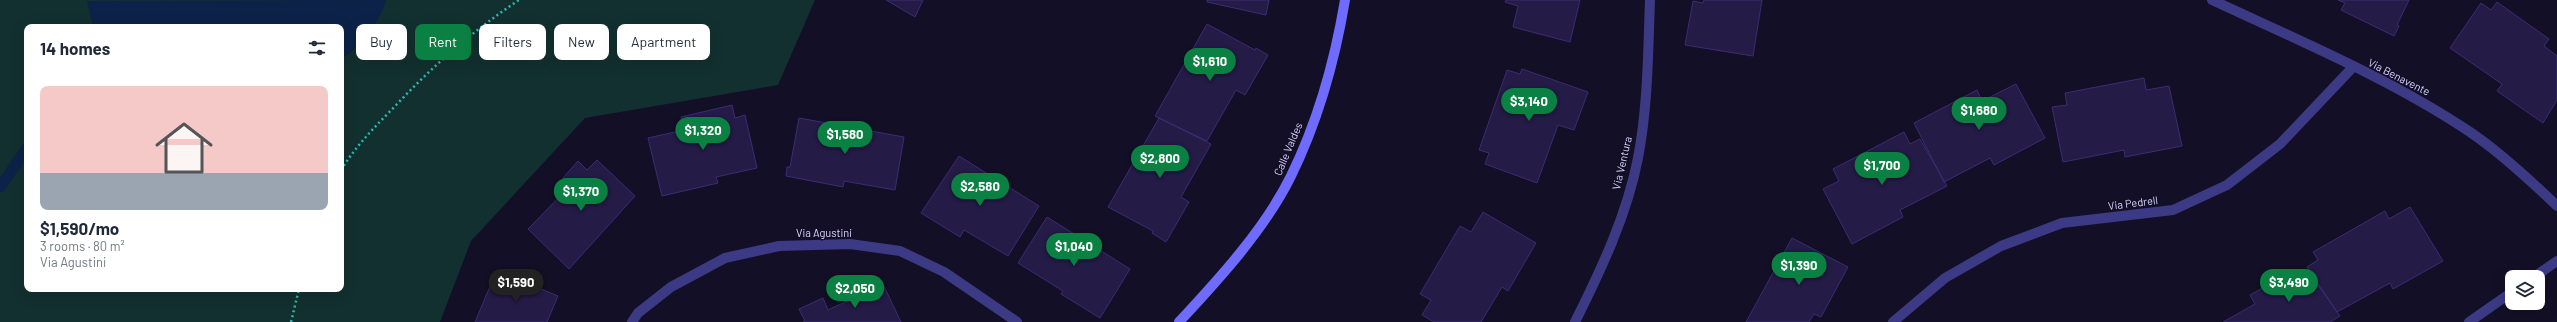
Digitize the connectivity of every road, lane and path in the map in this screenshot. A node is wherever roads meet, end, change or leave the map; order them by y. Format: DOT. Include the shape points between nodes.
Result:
graph roads {
  1 [pos="518,0"];
  2 [pos="1345,0"];
  3 [pos="1650,0"];
  4 [pos="2212,0"];
  5 [pos="2353,67"];
  6 [pos="344,165"];
  7 [pos="2557,206"];
  8 [pos="2557,261"];
  9 [pos="2544,270"];
  10 [pos="298,292"];
  11 [pos="2505,297"];
  12 [pos="291,322"];
  13 [pos="632,322"];
  14 [pos="1017,322"];
  15 [pos="1179,322"];
  16 [pos="1575,322"];
  17 [pos="1893,322"];
  18 [pos="2469,322"];
  1 -- 6 [label="path" via="460,44 421,78 355,148"];
  2 -- 15 [label="street, Calle Valdes" via="1337,45 1317,111 1291,176 1248,244"];
  3 -- 16 [label="street, Via Ventura" via="1647,97 1638,158 1618,224 1594,284"];
  4 -- 5 [label="street, Via Benavente"];
  5 -- 7 [label="street, Via Benavente" via="2420,100 2471,133 2528,178"];
  5 -- 17 [label="street, Via Pedrell" via="2280,144 2228,185 2173,210 2062,223 2001,246 1945,278"];
  8 -- 9 [label="street"];
  10 -- 12 [label="path"];
  11 -- 18 [label="street"];
  13 -- 14 [label="street, Via Agustini" via="638,313 671,287 725,258 779,246 850,244 900,250 944,272"];
}
